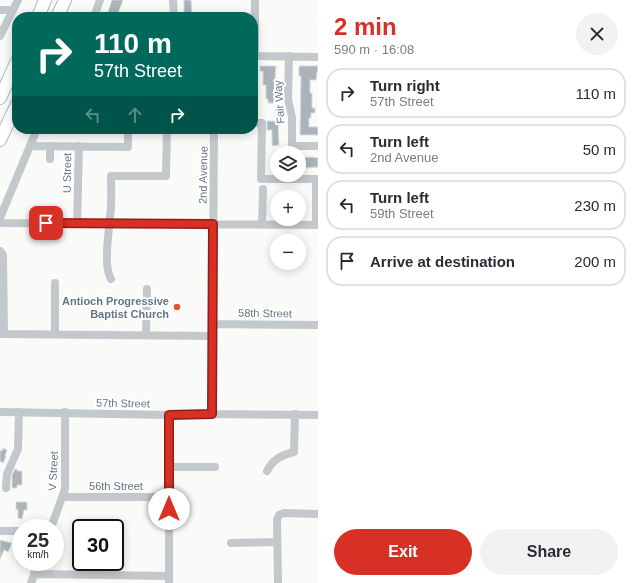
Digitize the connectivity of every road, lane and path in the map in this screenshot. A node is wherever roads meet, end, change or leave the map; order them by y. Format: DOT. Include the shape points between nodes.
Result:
graph roads {
  1 [pos="18,0"];
  2 [pos="44,0"];
  3 [pos="65,0"];
  4 [pos="100,0"];
  5 [pos="173,0"];
  6 [pos="254,0"];
  7 [pos="0,10"];
  8 [pos="13,10"];
  9 [pos="39,12"];
  10 [pos="60,12"];
  11 [pos="96,12"];
  12 [pos="174,12"];
  13 [pos="254,12"];
  14 [pos="0,36"];
  15 [pos="258,56"];
  16 [pos="289,56"];
  17 [pos="318,57"];
  18 [pos="12,72"];
  19 [pos="0,98"];
  20 [pos="12,115"];
  21 [pos="258,123"];
  22 [pos="35,134"];
  23 [pos="128,134"];
  24 [pos="167,134"];
  25 [pos="214,134"];
  26 [pos="0,140"];
  27 [pos="30,146"];
  28 [pos="50,146"];
  29 [pos="79,146"];
  30 [pos="318,146"];
  31 [pos="50,159"];
  32 [pos="263,188"];
  33 [pos="0,218"];
  34 [pos="0,223"];
  35 [pos="78,224"];
  36 [pos="109,224"];
  37 [pos="213,224"];
  38 [pos="262,225"];
  39 [pos="317,225"];
  40 [pos="0,251"];
  41 [pos="111,279"];
  42 [pos="55,283"];
  43 [pos="147,289"];
  44 [pos="212,324"];
  45 [pos="318,325"];
  46 [pos="2,334"];
  47 [pos="55,334"];
  48 [pos="146,335"];
  49 [pos="212,336"];
  50 [pos="0,412"];
  51 [pos="19,412"];
  52 [pos="65,412"];
  53 [pos="212,414"];
  54 [pos="295,414"];
  55 [pos="169,415"];
  56 [pos="318,415"];
  57 [pos="169,467"];
  58 [pos="215,467"];
  59 [pos="267,471"];
  60 [pos="6,488"];
  61 [pos="62,497"];
  62 [pos="169,497"];
  63 [pos="318,514"];
  64 [pos="54,519"];
  65 [pos="0,530"];
  66 [pos="12,531"];
  67 [pos="277,542"];
  68 [pos="231,543"];
  69 [pos="35,571"];
  70 [pos="34,574"];
  71 [pos="169,579"];
  72 [pos="31,583"];
  73 [pos="278,583"];
  1 -- 8 [label="street"];
  2 -- 9 [label="highway"];
  3 -- 10 [label="highway"];
  4 -- 11 [label="street"];
  5 -- 12 [label="street"];
  6 -- 13 [label="street"];
  7 -- 8 [label="street"];
  8 -- 14 [label="street"];
  15 -- 16 [label="street"];
  16 -- 17 [label="street"];
  16 -- 30 [label="street, Fair Way" via="288,99 292,117 292,146"];
  18 -- 19 [label="highway"];
  20 -- 26 [label="highway"];
  21 -- 39 [label="street" via="262,123 261,179 316,179"];
  22 -- 27 [label="street"];
  23 -- 29 [label="street" via="128,147"];
  24 -- 36 [label="street" via="166,176 111,176"];
  25 -- 37 [label="street, 2nd Avenue"];
  27 -- 28 [label="street"];
  27 -- 33 [label="street"];
  28 -- 29 [label="street"];
  28 -- 31 [label="street"];
  29 -- 35 [label="street, U Street"];
  32 -- 38 [label="street"];
  34 -- 35 [label="street"];
  35 -- 36 [label="street"];
  36 -- 37 [label="street"];
  36 -- 41 [label="street" via="108,270"];
  37 -- 38 [label="street"];
  37 -- 44 [label="street, 2nd Avenue" via="210,271"];
  38 -- 39 [label="street"];
  40 -- 46 [label="street" via="3,255"];
  42 -- 47 [label="street"];
  43 -- 48 [label="street"];
  44 -- 45 [label="street, 58th Street"];
  44 -- 49 [label="street, 2nd Avenue"];
  46 -- 47 [label="street"];
  47 -- 48 [label="street"];
  48 -- 49 [label="street" via="167,333"];
  49 -- 53 [label="street, 2nd Avenue"];
  50 -- 51 [label="street, 57th Street"];
  51 -- 52 [label="street, 57th Street"];
  51 -- 60 [label="street" via="18,449 7,474"];
  52 -- 55 [label="street, 57th Street"];
  52 -- 61 [label="street, V Street" via="65,490"];
  53 -- 54 [label="street, 57th Street"];
  53 -- 55 [label="street, 57th Street"];
  54 -- 56 [label="street, 57th Street"];
  54 -- 59 [label="street" via="294,452 278,458"];
  55 -- 57 [label="street"];
  57 -- 58 [label="street"];
  57 -- 62 [label="street"];
  61 -- 62 [label="street, 56th Street"];
  61 -- 64 [label="street, V Street"];
  62 -- 71 [label="street"];
  63 -- 67 [label="street" via="279,515"];
  65 -- 66 [label="street"];
  67 -- 68 [label="street"];
  67 -- 73 [label="street"];
  69 -- 70 [label="street"];
  70 -- 71 [label="street"];
  70 -- 72 [label="street"];
}
